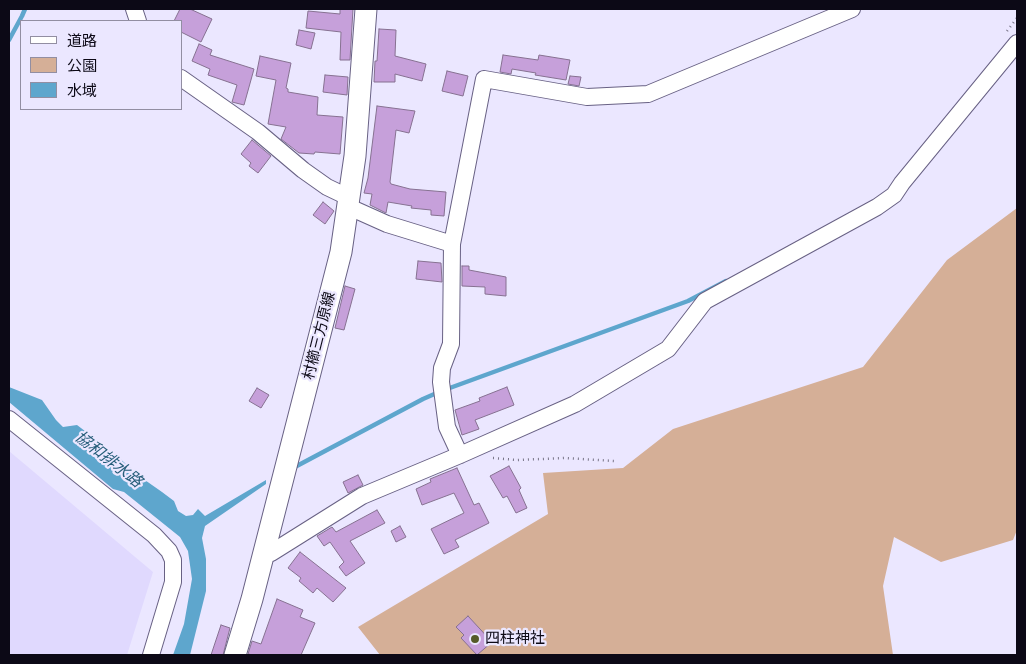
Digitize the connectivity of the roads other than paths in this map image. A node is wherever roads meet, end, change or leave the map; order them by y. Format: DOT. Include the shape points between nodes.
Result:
graph roads {
  1 [pos="366,9"];
  2 [pos="852,9"];
  3 [pos="1017,43"];
  4 [pos="182,79"];
  5 [pos="349,202"];
  6 [pos="452,244"];
  7 [pos="9,419"];
  8 [pos="460,455"];
  9 [pos="264,553"];
  10 [pos="151,655"];
  11 [pos="235,655"];
  1 -- 5 [label="main road, 村櫛三方原線"];
  2 -- 6 [label="street" via="648,94 587,97 484,79"];
  3 -- 8 [label="street" via="894,195 877,208 705,302 668,348 576,404"];
  4 -- 5 [label="street"];
  5 -- 6 [label="street" via="387,224"];
  5 -- 9 [label="main road, 村櫛三方原線" via="334,283"];
  6 -- 8 [label="street" via="451,344 442,368 442,382 447,427"];
  7 -- 10 [label="street" via="154,535 169,551 173,560 173,582"];
  8 -- 9 [label="street" via="362,496 271,553"];
  9 -- 11 [label="main road, 村櫛三方原線"];
}
